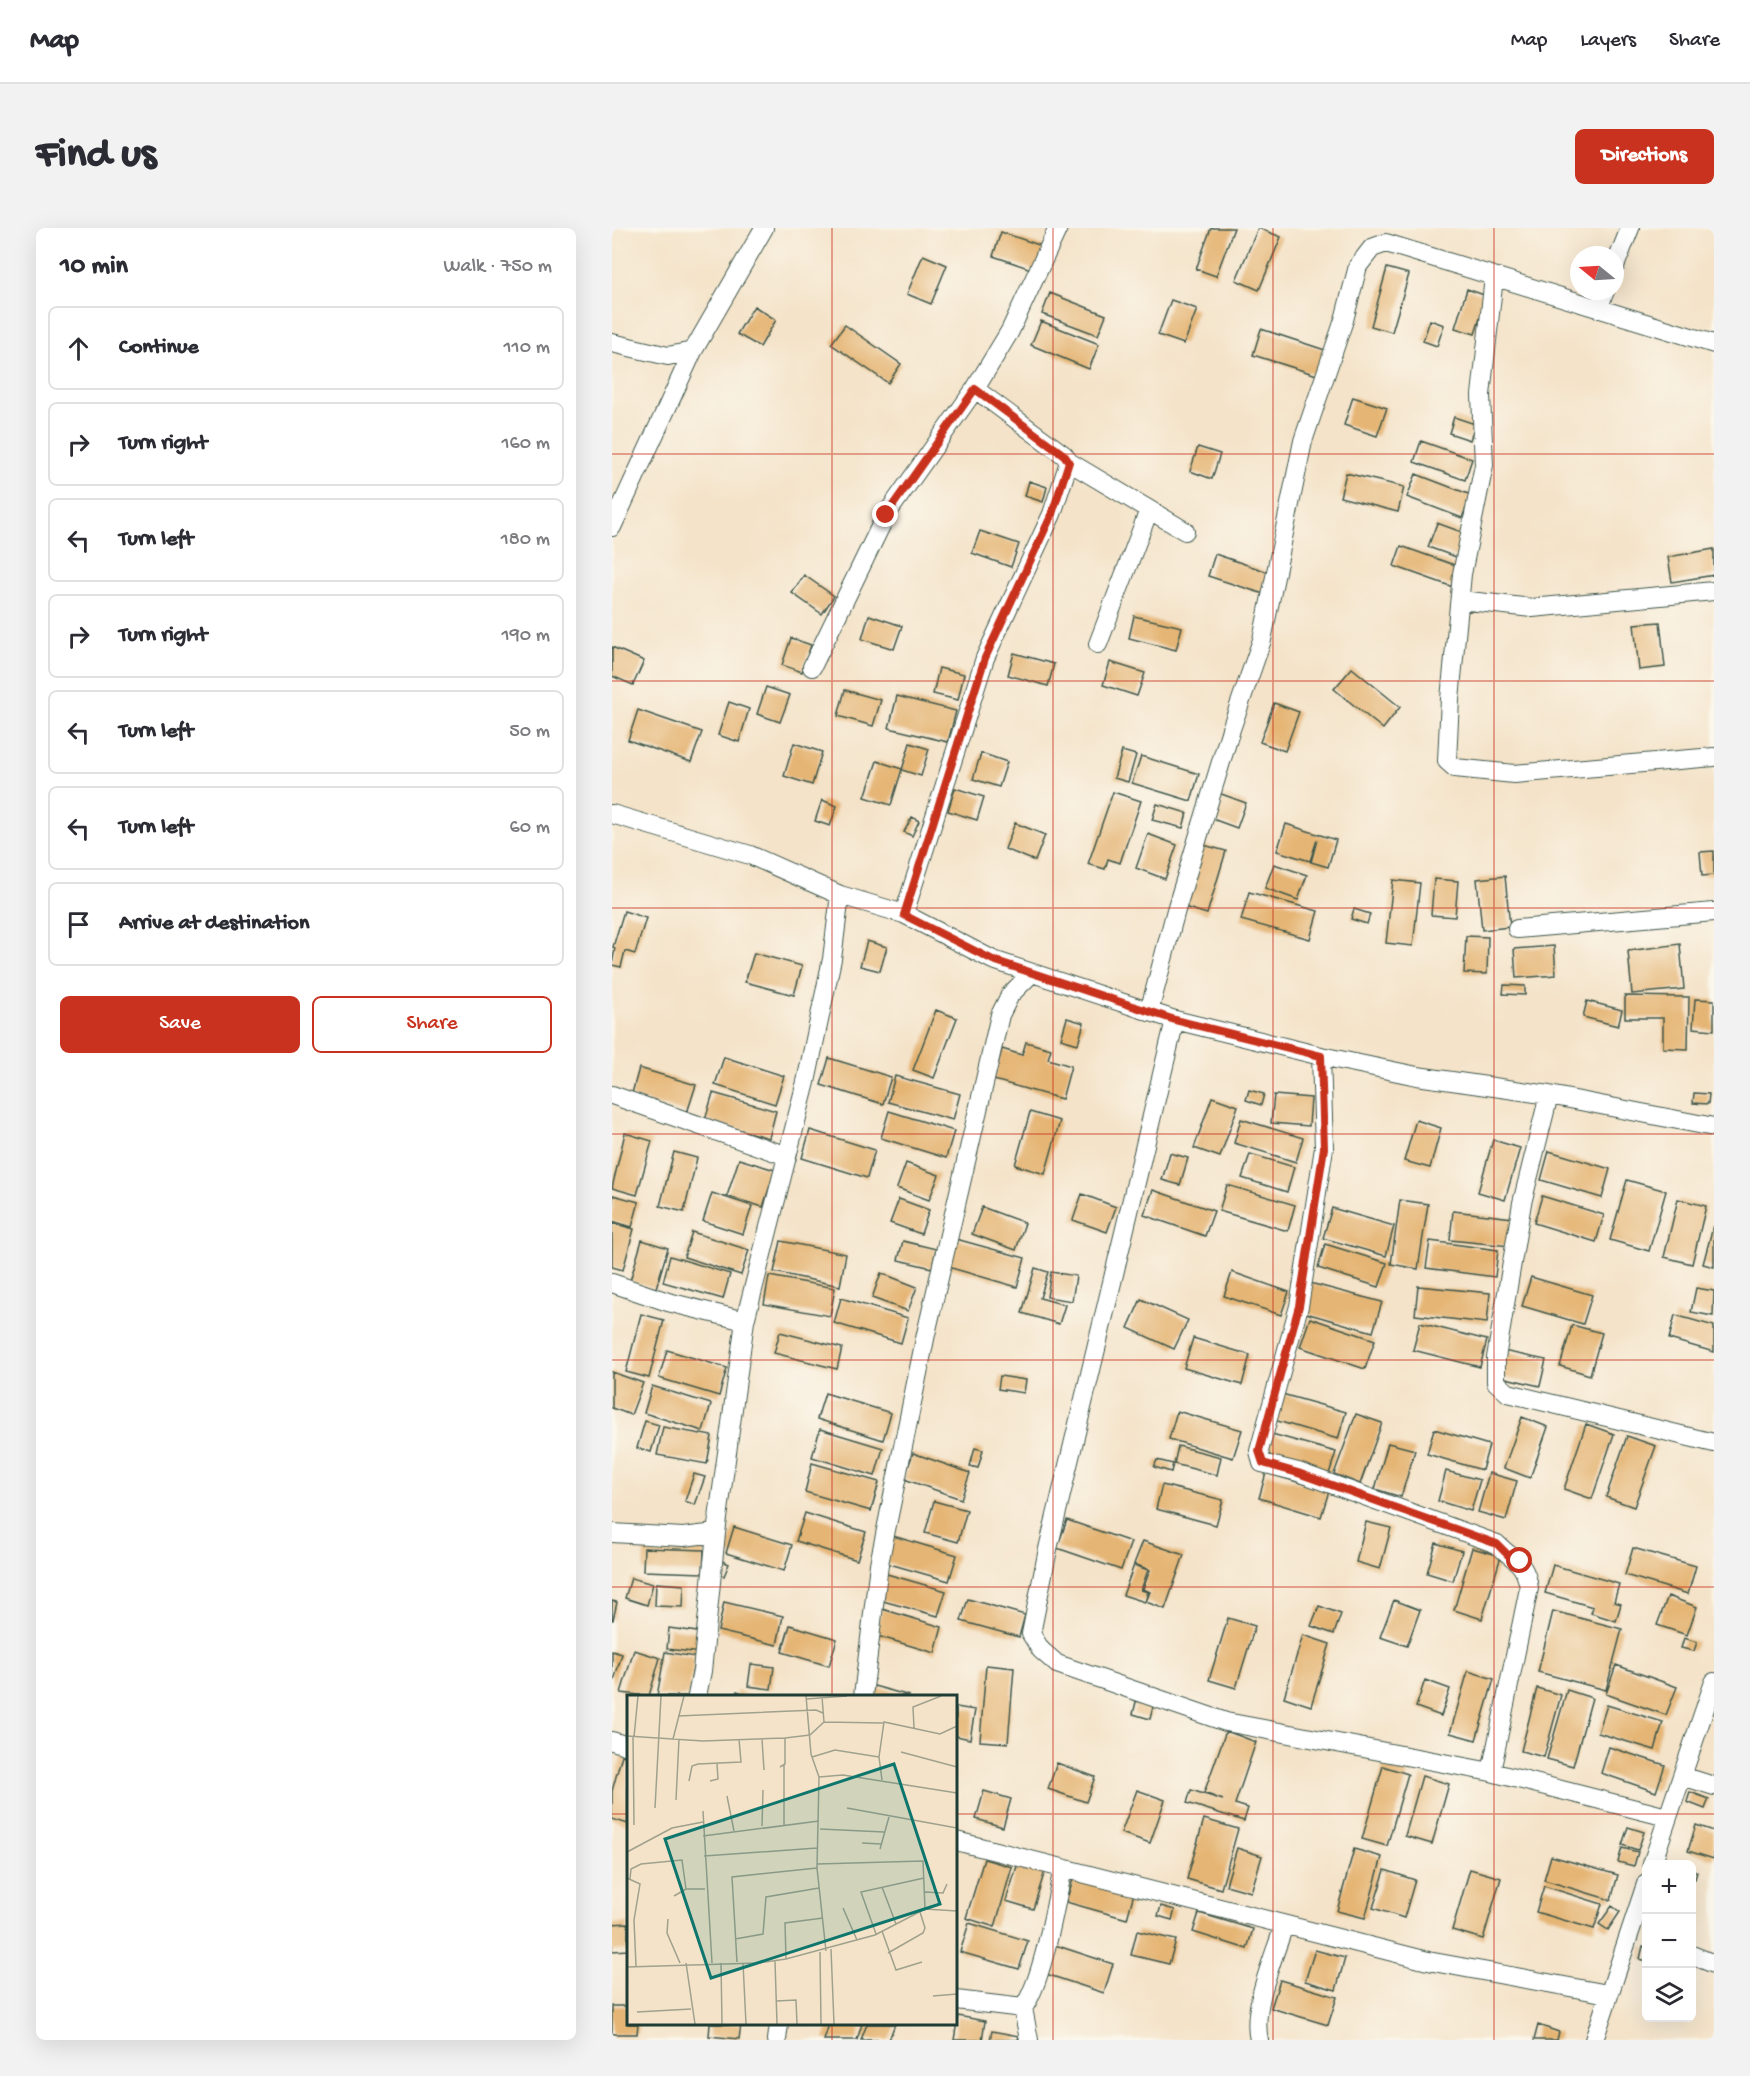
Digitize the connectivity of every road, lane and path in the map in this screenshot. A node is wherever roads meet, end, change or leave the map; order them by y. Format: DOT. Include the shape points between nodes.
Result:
graph roads {
  1 [pos="764,228"];
  2 [pos="1058,228"];
  3 [pos="1630,228"];
  4 [pos="1623,246"];
  5 [pos="1494,277"];
  6 [pos="1602,300"];
  7 [pos="1598,309"];
  8 [pos="612,343"];
  9 [pos="1714,344"];
  10 [pos="693,351"];
  11 [pos="975,389"];
  12 [pos="1069,462"];
  13 [pos="1149,510"];
  14 [pos="612,527"];
  15 [pos="1185,531"];
  16 [pos="1714,591"];
  17 [pos="1460,600"];
  18 [pos="1098,644"];
  19 [pos="812,667"];
  20 [pos="1714,757"];
  21 [pos="612,814"];
  22 [pos="840,895"];
  23 [pos="1714,912"];
  24 [pos="904,915"];
  25 [pos="1517,929"];
  26 [pos="1032,973"];
  27 [pos="1149,1012"];
  28 [pos="1175,1020"];
  29 [pos="1321,1056"];
  30 [pos="612,1095"];
  31 [pos="1549,1095"];
  32 [pos="1714,1127"];
  33 [pos="787,1156"];
  34 [pos="612,1283"];
  35 [pos="745,1321"];
  36 [pos="1714,1443"];
  37 [pos="612,1533"];
  38 [pos="716,1533"];
  39 [pos="1714,1682"];
  40 [pos="697,1695"];
  41 [pos="863,1695"];
  42 [pos="612,1740"];
  43 [pos="627,1746"];
  44 [pos="1491,1772"];
  45 [pos="1682,1776"];
  46 [pos="1714,1786"];
  47 [pos="1667,1817"];
  48 [pos="957,1841"];
  49 [pos="1653,1860"];
  50 [pos="1064,1869"];
  51 [pos="1642,1914"];
  52 [pos="1284,1925"];
  53 [pos="1639,1934"];
  54 [pos="1696,1957"];
  55 [pos="1714,1964"];
  56 [pos="1608,1994"];
  57 [pos="957,2000"];
  58 [pos="1023,2008"];
  59 [pos="779,2025"];
  60 [pos="777,2040"];
  61 [pos="1029,2040"];
  62 [pos="1259,2040"];
  63 [pos="1594,2040"];
  1 -- 10 [label="street"];
  2 -- 11 [label="street" via="1010,331"];
  3 -- 4 [label="street"];
  5 -- 7 [label="street"];
  5 -- 17 [label="street" via="1481,395 1484,465"];
  5 -- 27 [label="street" via="1386,243 1372,248 1358,266 1304,441 1262,640 1176,910"];
  6 -- 7 [label="street"];
  7 -- 9 [label="street"];
  8 -- 10 [label="street" via="668,356"];
  10 -- 14 [label="street"];
  11 -- 12 [label="street"];
  11 -- 19 [label="street" via="886,515"];
  12 -- 13 [label="street"];
  12 -- 24 [label="street" via="1052,514 985,658"];
  13 -- 15 [label="street"];
  13 -- 18 [label="street"];
  16 -- 17 [label="street" via="1532,608"];
  17 -- 20 [label="street" via="1445,754 1455,768 1514,774"];
  21 -- 22 [label="street" via="750,855"];
  22 -- 24 [label="street"];
  22 -- 33 [label="street" via="832,959"];
  23 -- 25 [label="street"];
  24 -- 26 [label="street" via="993,960"];
  26 -- 27 [label="street"];
  26 -- 41 [label="street" via="1011,995 1000,1015 926,1334 879,1564"];
  27 -- 28 [label="street"];
  28 -- 29 [label="street"];
  28 -- 44 [label="street" via="1031,1634 1057,1664 1226,1722"];
  29 -- 31 [label="street" via="1417,1076"];
  29 -- 44 [label="street" via="1324,1148 1299,1306 1260,1457 1263,1463 1497,1544 1520,1561 1529,1588"];
  30 -- 33 [label="street"];
  31 -- 32 [label="street"];
  31 -- 36 [label="street" via="1522,1203 1496,1382 1508,1393"];
  33 -- 35 [label="street"];
  34 -- 35 [label="street"];
  35 -- 38 [label="street"];
  37 -- 38 [label="street" via="682,1537"];
  38 -- 40 [label="street"];
  39 -- 45 [label="street"];
  42 -- 43 [label="street"];
  44 -- 47 [label="street"];
  45 -- 46 [label="street"];
  45 -- 47 [label="street"];
  47 -- 49 [label="street"];
  48 -- 50 [label="street"];
  50 -- 52 [label="street"];
  50 -- 58 [label="street" via="1031,1997"];
  51 -- 53 [label="street"];
  52 -- 56 [label="street" via="1428,1961"];
  52 -- 62 [label="street" via="1258,2012"];
  53 -- 56 [label="street"];
  54 -- 55 [label="street"];
  56 -- 63 [label="street"];
  57 -- 58 [label="street"];
  58 -- 61 [label="street"];
  59 -- 60 [label="street"];
}
